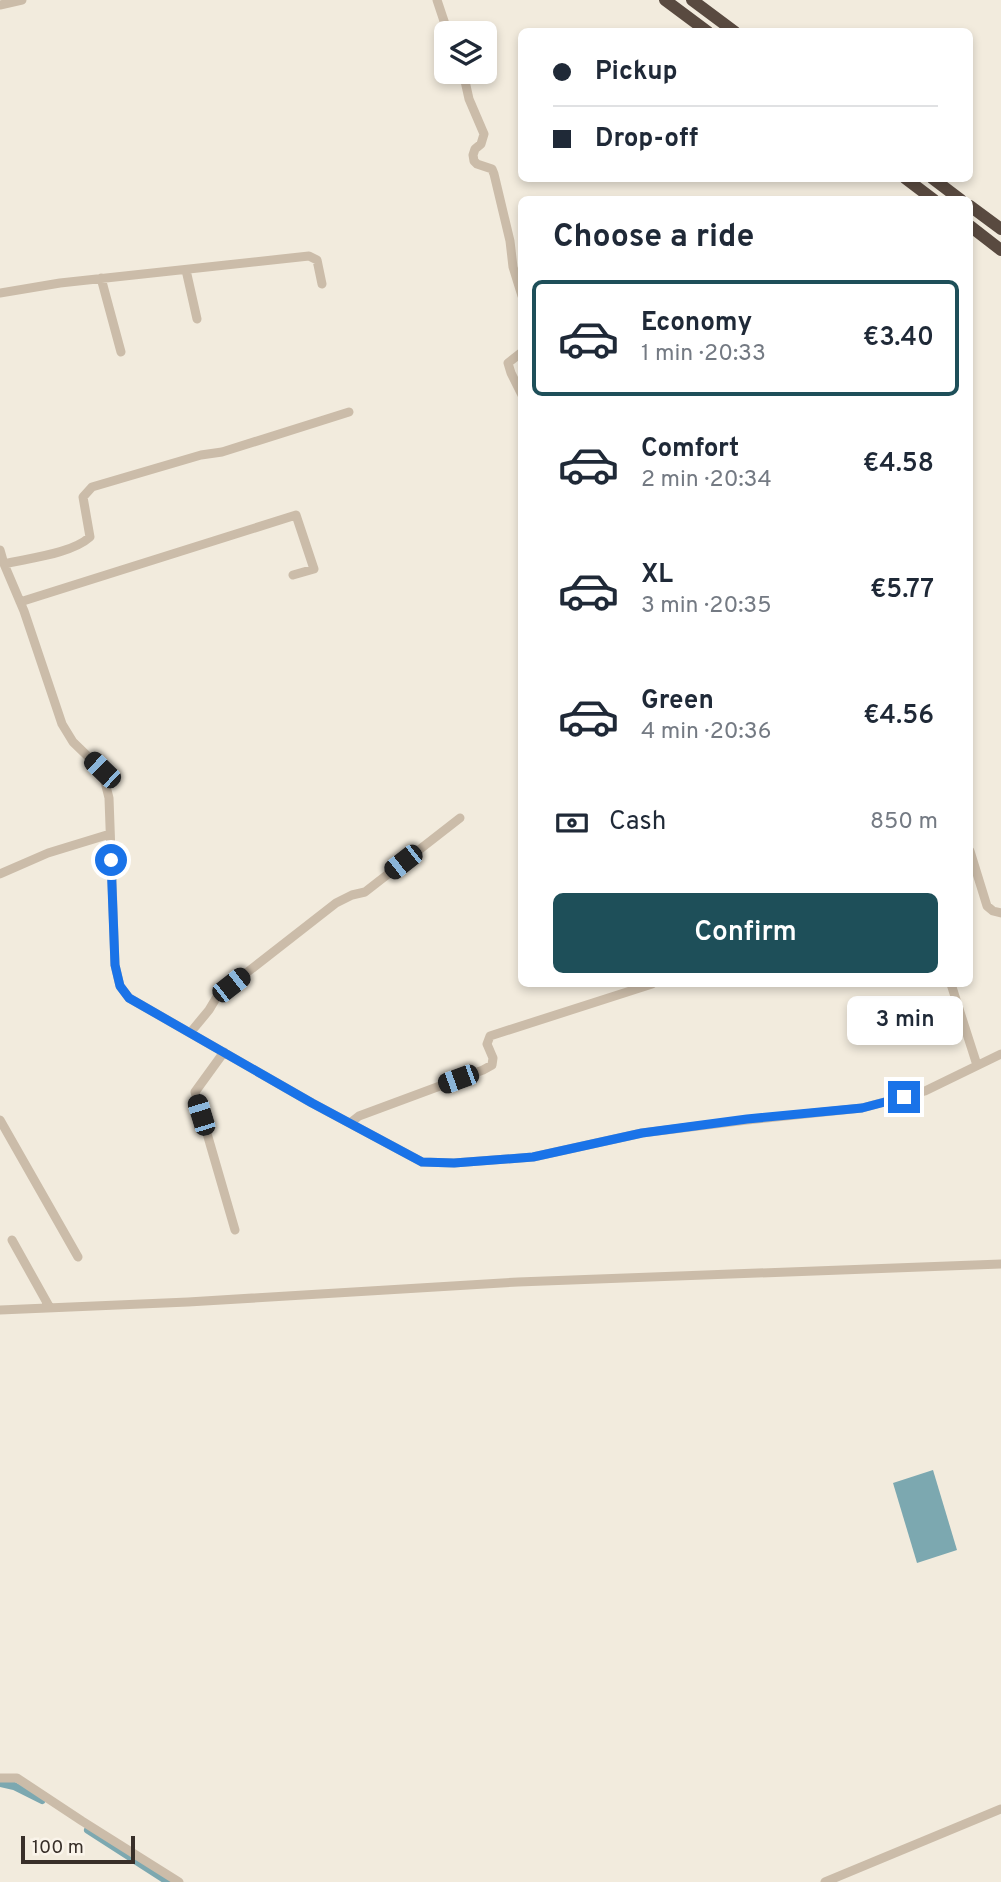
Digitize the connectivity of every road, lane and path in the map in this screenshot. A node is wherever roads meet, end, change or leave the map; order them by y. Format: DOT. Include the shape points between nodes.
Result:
graph roads {
  1 [pos="22,0"];
  2 [pos="437,0"];
  3 [pos="666,0"];
  4 [pos="692,0"];
  5 [pos="0,5"];
  6 [pos="445,21"];
  7 [pos="703,28"];
  8 [pos="730,28"];
  9 [pos="465,84"];
  10 [pos="910,182"];
  11 [pos="937,182"];
  12 [pos="928,196"];
  13 [pos="956,196"];
  14 [pos="973,208"];
  15 [pos="973,228"];
  16 [pos="1001,229"];
  17 [pos="1001,250"];
  18 [pos="186,270"];
  19 [pos="101,278"];
  20 [pos="518,283"];
  21 [pos="322,284"];
  22 [pos="0,293"];
  23 [pos="197,319"];
  24 [pos="121,352"];
  25 [pos="518,355"];
  26 [pos="518,388"];
  27 [pos="349,412"];
  28 [pos="0,550"];
  29 [pos="4,564"];
  30 [pos="293,575"];
  31 [pos="20,602"];
  32 [pos="460,818"];
  33 [pos="110,834"];
  34 [pos="973,861"];
  35 [pos="0,874"];
  36 [pos="1001,913"];
  37 [pos="643,987"];
  38 [pos="952,987"];
  39 [pos="190,1033"];
  40 [pos="224,1052"];
  41 [pos="1001,1054"];
  42 [pos="977,1065"];
  43 [pos="0,1120"];
  44 [pos="350,1123"];
  45 [pos="235,1230"];
  46 [pos="12,1240"];
  47 [pos="78,1257"];
  48 [pos="1001,1264"];
  49 [pos="50,1308"];
  50 [pos="0,1310"];
  51 [pos="0,1778"];
  52 [pos="1001,1809"];
  53 [pos="179,1882"];
  54 [pos="825,1882"];
  1 -- 5 [label="street"];
  2 -- 6 [label="street"];
  3 -- 7 [label="highway"];
  4 -- 8 [label="highway"];
  9 -- 20 [label="street" via="484,134 474,161 494,174"];
  10 -- 12 [label="highway"];
  11 -- 13 [label="highway"];
  14 -- 16 [label="highway"];
  15 -- 17 [label="highway"];
  18 -- 19 [label="street"];
  18 -- 21 [label="street" via="309,256 317,260"];
  18 -- 23 [label="street"];
  19 -- 22 [label="street"];
  19 -- 24 [label="street"];
  25 -- 26 [label="street" via="508,363"];
  27 -- 29 [label="street" via="92,487 83,497 90,537 64,550"];
  28 -- 29 [label="street"];
  29 -- 31 [label="street"];
  30 -- 31 [label="street" via="314,569 296,515"];
  31 -- 33 [label="street" via="62,724 73,742 102,770"];
  32 -- 39 [label="street" via="365,892 336,903 218,995"];
  33 -- 35 [label="street"];
  33 -- 39 [label="street" via="115,965 120,986 129,998"];
  34 -- 36 [label="street" via="987,906"];
  37 -- 44 [label="street" via="490,1036 487,1044 492,1065"];
  38 -- 42 [label="street"];
  39 -- 40 [label="street"];
  40 -- 44 [label="street"];
  40 -- 45 [label="street" via="195,1092"];
  41 -- 42 [label="street"];
  42 -- 44 [label="street" via="925,1091 862,1108 642,1133 533,1157 422,1162"];
  43 -- 47 [label="street"];
  46 -- 49 [label="street"];
  48 -- 49 [label="street" via="518,1282"];
  49 -- 50 [label="street"];
  51 -- 53 [label="street" via="17,1778"];
  52 -- 54 [label="street"];
}
